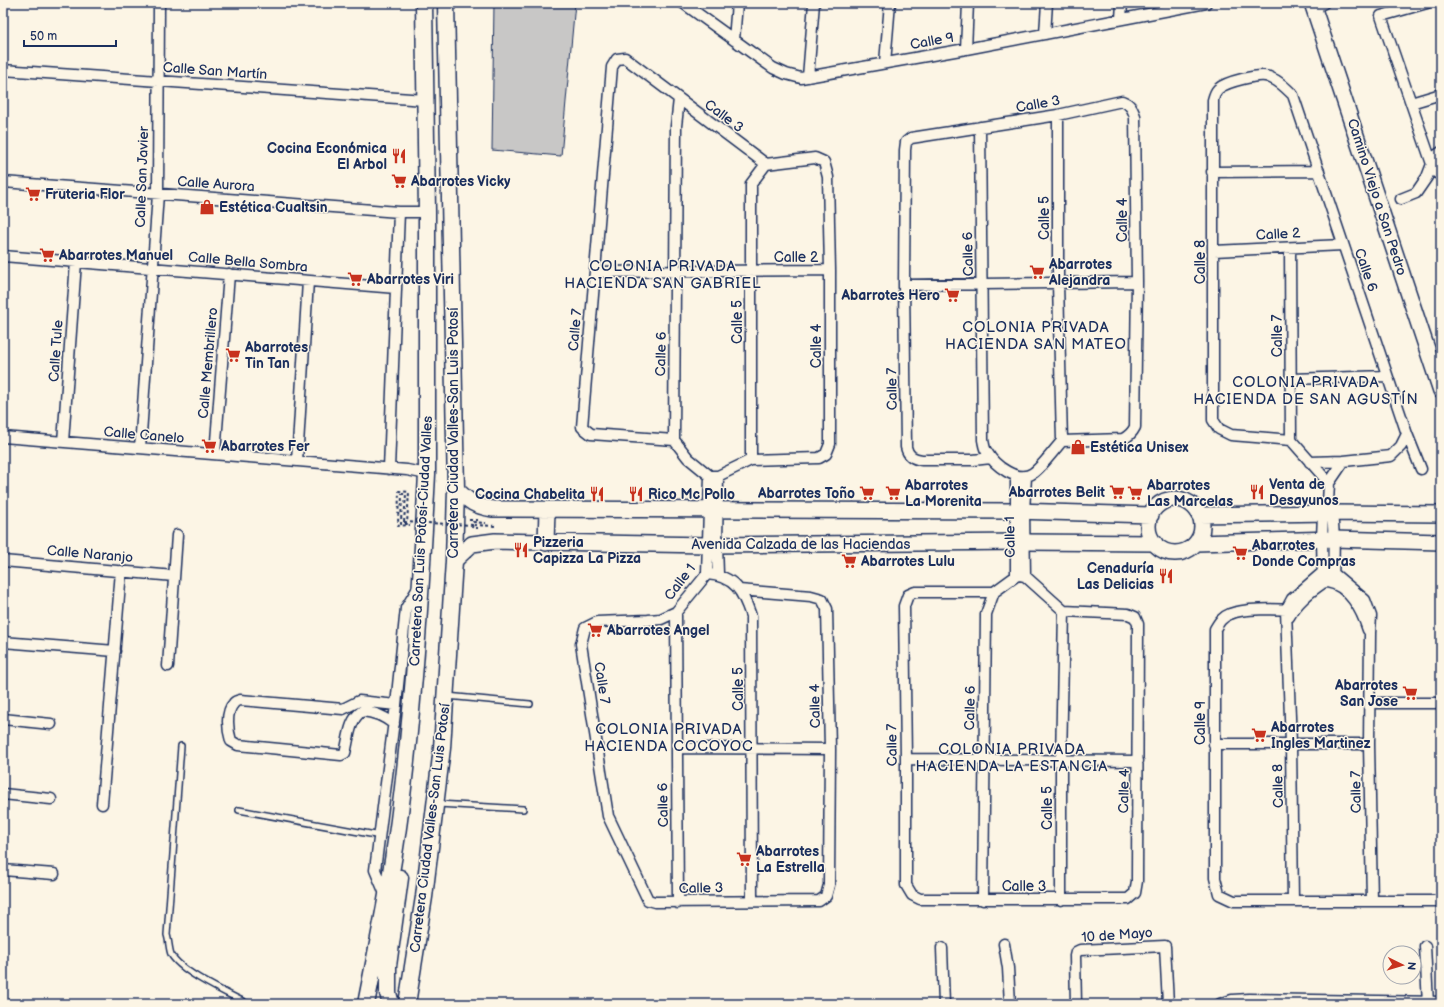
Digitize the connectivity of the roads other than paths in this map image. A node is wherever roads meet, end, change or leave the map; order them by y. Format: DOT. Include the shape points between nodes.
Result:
graph roads {
  1 [pos="159,3"];
  2 [pos="424,3"];
  3 [pos="446,3"];
  4 [pos="683,3"];
  5 [pos="737,3"];
  6 [pos="814,3"];
  7 [pos="890,3"];
  8 [pos="968,3"];
  9 [pos="1047,3"];
  10 [pos="1122,3"];
  11 [pos="1206,3"];
  12 [pos="1427,3"];
  13 [pos="1317,5"];
  14 [pos="1121,19"];
  15 [pos="1045,34"];
  16 [pos="734,40"];
  17 [pos="966,49"];
  18 [pos="617,59"];
  19 [pos="885,63"];
  20 [pos="3,70"];
  21 [pos="808,77"];
  22 [pos="158,81"];
  23 [pos="1281,82"];
  24 [pos="1441,94"];
  25 [pos="425,100"];
  26 [pos="678,100"];
  27 [pos="1411,103"];
  28 [pos="1128,104"];
  29 [pos="1058,115"];
  30 [pos="980,127"];
  31 [pos="906,142"];
  32 [pos="1441,152"];
  33 [pos="766,164"];
  34 [pos="1432,164"];
  35 [pos="1212,172"];
  36 [pos="1319,172"];
  37 [pos="1441,176"];
  38 [pos="3,182"];
  39 [pos="158,194"];
  40 [pos="1401,199"];
  41 [pos="399,212"];
  42 [pos="427,212"];
  43 [pos="1343,245"];
  44 [pos="1290,248"];
  45 [pos="1214,251"];
  46 [pos="3,256"];
  47 [pos="76,262"];
  48 [pos="152,268"];
  49 [pos="830,270"];
  50 [pos="676,271"];
  51 [pos="751,271"];
  52 [pos="594,272"];
  53 [pos="230,274"];
  54 [pos="308,281"];
  55 [pos="1137,282"];
  56 [pos="1058,283"];
  57 [pos="982,284"];
  58 [pos="904,285"];
  59 [pos="396,288"];
  60 [pos="1388,376"];
  61 [pos="1291,379"];
  62 [pos="1441,391"];
  63 [pos="1407,434"];
  64 [pos="3,437"];
  65 [pos="674,440"];
  66 [pos="1291,440"];
  67 [pos="1062,441"];
  68 [pos="63,442"];
  69 [pos="140,448"];
  70 [pos="215,454"];
  71 [pos="991,458"];
  72 [pos="752,460"];
  73 [pos="297,461"];
  74 [pos="1344,461"];
  75 [pos="1310,462"];
  76 [pos="389,468"];
  77 [pos="1421,469"];
  78 [pos="427,474"];
  79 [pos="714,476"];
  80 [pos="1021,476"];
  81 [pos="1329,483"];
  82 [pos="456,489"];
  83 [pos="547,510"];
  84 [pos="713,510"];
  85 [pos="1328,510"];
  86 [pos="1020,511"];
  87 [pos="1441,514"];
  88 [pos="1151,515"];
  89 [pos="1199,515"];
  90 [pos="177,536"];
  91 [pos="1328,539"];
  92 [pos="1020,542"];
  93 [pos="1441,542"];
  94 [pos="546,543"];
  95 [pos="1155,543"];
  96 [pos="1196,543"];
  97 [pos="712,545"];
  98 [pos="3,561"];
  99 [pos="454,561"];
  100 [pos="121,571"];
  101 [pos="707,574"];
  102 [pos="718,574"];
  103 [pos="174,576"];
  104 [pos="1020,576"];
  105 [pos="1328,578"];
  106 [pos="420,584"];
  107 [pos="740,590"];
  108 [pos="994,592"];
  109 [pos="1289,610"];
  110 [pos="1064,611"];
  111 [pos="676,612"];
  112 [pos="585,628"];
  113 [pos="3,642"];
  114 [pos="114,651"];
  115 [pos="168,666"];
  116 [pos="445,696"];
  117 [pos="1370,703"];
  118 [pos="1441,703"];
  119 [pos="530,704"];
  120 [pos="396,705"];
  121 [pos="3,719"];
  122 [pos="51,724"];
  123 [pos="394,724"];
  124 [pos="1214,744"];
  125 [pos="1291,744"];
  126 [pos="1369,744"];
  127 [pos="181,746"];
  128 [pos="677,748"];
  129 [pos="752,749"];
  130 [pos="830,749"];
  131 [pos="906,759"];
  132 [pos="984,759"];
  133 [pos="1061,760"];
  134 [pos="1138,761"];
  135 [pos="3,794"];
  136 [pos="51,799"];
  137 [pos="102,804"];
  138 [pos="435,804"];
  139 [pos="523,809"];
  140 [pos="239,810"];
  141 [pos="399,820"];
  142 [pos="380,836"];
  143 [pos="3,870"];
  144 [pos="54,874"];
  145 [pos="1135,893"];
  146 [pos="912,895"];
  147 [pos="386,896"];
  148 [pos="826,896"];
  149 [pos="648,900"];
  150 [pos="983,900"];
  151 [pos="1061,900"];
  152 [pos="752,901"];
  153 [pos="1293,901"];
  154 [pos="1372,901"];
  155 [pos="1441,901"];
  156 [pos="678,903"];
  157 [pos="1004,944"];
  158 [pos="1425,946"];
  159 [pos="942,948"];
  160 [pos="1232,1002"];
  161 [pos="1441,1002"];
  162 [pos="1428,1003"];
  163 [pos="248,1004"];
  164 [pos="366,1004"];
  165 [pos="391,1004"];
  166 [pos="407,1004"];
  167 [pos="944,1004"];
  168 [pos="1010,1004"];
  169 [pos="1076,1004"];
  170 [pos="1168,1004"];
  171 [pos="1220,1004"];
  1 -- 22 [label="street, Calle San Javier"];
  2 -- 25 [label="main road, Carretera San Luis Potosí-Ciudad Valles"];
  3 -- 82 [label="main road, Carretera Ciudad Valles-San Luis Potosí"];
  4 -- 16 [label="street, Calle 9"];
  5 -- 16 [label="street"];
  6 -- 21 [label="street"];
  7 -- 19 [label="street"];
  8 -- 17 [label="street"];
  9 -- 15 [label="street"];
  10 -- 14 [label="street"];
  11 -- 14 [label="street, Calle 9"];
  12 -- 27 [label="street" via="1381,16"];
  13 -- 62 [label="street, Camino Viejo a San Pedro"];
  14 -- 15 [label="street, Calle 9"];
  15 -- 17 [label="street, Calle 9"];
  16 -- 21 [label="street, Calle 9" via="773,68 801,78"];
  17 -- 19 [label="street, Calle 9"];
  18 -- 26 [label="street, Calle 3" via="625,58"];
  18 -- 52 [label="street, Calle 7" via="612,67"];
  19 -- 21 [label="street, Calle 9"];
  20 -- 22 [label="street, Calle San Martín"];
  22 -- 25 [label="street, Calle San Martín"];
  22 -- 39 [label="street, Calle San Javier"];
  23 -- 35 [label="street, Calle 8" via="1267,76 1253,76 1218,88 1213,100"];
  23 -- 36 [label="street, Calle 6" via="1293,95"];
  24 -- 27 [label="street"];
  25 -- 42 [label="main road, Carretera San Luis Potosí-Ciudad Valles"];
  26 -- 33 [label="street, Calle 3"];
  26 -- 50 [label="street, Calle 6"];
  27 -- 34 [label="street"];
  28 -- 29 [label="street, Calle 3" via="1115,102"];
  28 -- 55 [label="street, Calle 4" via="1135,116"];
  29 -- 30 [label="street, Calle 3"];
  29 -- 56 [label="street, Calle 5"];
  30 -- 31 [label="street, Calle 3" via="911,138"];
  30 -- 57 [label="street, Calle 6"];
  31 -- 58 [label="street, Calle 7"];
  32 -- 34 [label="street" via="1434,157"];
  33 -- 49 [label="street, Calle 4" via="815,158 824,162 828,177"];
  33 -- 51 [label="street, Calle 5" via="751,184"];
  34 -- 37 [label="street"];
  34 -- 40 [label="street" via="1416,193"];
  35 -- 36 [label="street"];
  35 -- 45 [label="street, Calle 8"];
  36 -- 43 [label="street, Calle 6"];
  38 -- 39 [label="street, Calle Aurora"];
  39 -- 41 [label="street, Calle Aurora"];
  39 -- 48 [label="street, Calle San Javier"];
  41 -- 42 [label="street, Calle Aurora"];
  41 -- 59 [label="street"];
  42 -- 78 [label="main road, Carretera San Luis Potosí-Ciudad Valles"];
  43 -- 44 [label="street, Calle 2"];
  43 -- 60 [label="street, Calle 6"];
  44 -- 45 [label="street, Calle 2"];
  44 -- 61 [label="street, Calle 7"];
  45 -- 66 [label="street, Calle 8" via="1214,420 1219,429 1231,435"];
  46 -- 47 [label="street, Calle Bella Sombra"];
  47 -- 48 [label="street, Calle Bella Sombra"];
  47 -- 68 [label="street, Calle Tule"];
  48 -- 53 [label="street, Calle Bella Sombra"];
  48 -- 69 [label="street, Calle San Javier"];
  49 -- 51 [label="street, Calle 2"];
  49 -- 72 [label="street, Calle 4" via="830,444 826,454 818,458"];
  50 -- 51 [label="street, Calle 2"];
  50 -- 52 [label="street, Calle 2"];
  50 -- 65 [label="street, Calle 6"];
  51 -- 72 [label="street, Calle 5"];
  52 -- 65 [label="street, Calle 7" via="582,427 590,434"];
  53 -- 54 [label="street, Calle Bella Sombra"];
  53 -- 70 [label="street, Calle Membrillero"];
  54 -- 59 [label="street, Calle Bella Sombra"];
  54 -- 73 [label="street"];
  55 -- 56 [label="street"];
  55 -- 67 [label="street, Calle 4" via="1135,420 1132,432 1123,439"];
  56 -- 57 [label="street"];
  56 -- 67 [label="street, Calle 5"];
  57 -- 58 [label="street"];
  57 -- 71 [label="street, Calle 6" via="983,440"];
  58 -- 71 [label="street, Calle 7" via="908,452 915,459 922,460"];
  59 -- 76 [label="street"];
  60 -- 61 [label="street"];
  60 -- 63 [label="street, Calle 6"];
  61 -- 66 [label="street, Calle 7"];
  63 -- 74 [label="street" via="1401,446 1391,456"];
  63 -- 77 [label="street, Calle 6"];
  64 -- 68 [label="street, Calle Canelo"];
  65 -- 79 [label="street" via="688,458"];
  66 -- 75 [label="street"];
  67 -- 80 [label="street" via="1033,473"];
  68 -- 69 [label="street, Calle Canelo"];
  69 -- 70 [label="street, Calle Canelo"];
  70 -- 73 [label="street, Calle Canelo"];
  71 -- 80 [label="street, Calle 6"];
  72 -- 79 [label="street"];
  73 -- 76 [label="street, Calle Canelo"];
  74 -- 75 [label="street"];
  74 -- 81 [label="street"];
  75 -- 81 [label="street"];
  76 -- 78 [label="street, Calle Canelo"];
  78 -- 106 [label="main road, Carretera San Luis Potosí-Ciudad Valles"];
  79 -- 84 [label="street, Calle 1"];
  80 -- 86 [label="street, Calle 1"];
  81 -- 85 [label="street"];
  82 -- 83 [label="street" via="480,507"];
  82 -- 99 [label="main road, Carretera Ciudad Valles-San Luis Potosí"];
  83 -- 84 [label="street"];
  83 -- 94 [label="street"];
  84 -- 86 [label="street"];
  84 -- 97 [label="street, Calle 1"];
  85 -- 87 [label="street"];
  85 -- 89 [label="street"];
  85 -- 91 [label="street"];
  86 -- 88 [label="street"];
  86 -- 92 [label="street, Calle 1"];
  88 -- 89 [label="street" via="1159,504 1178,500 1191,504"];
  88 -- 95 [label="street" via="1149,530"];
  89 -- 96 [label="street" via="1202,530"];
  90 -- 103 [label="street"];
  91 -- 93 [label="street"];
  91 -- 96 [label="street"];
  91 -- 105 [label="street"];
  92 -- 95 [label="street, Avenida Calzada de las Haciendas"];
  92 -- 97 [label="street, Avenida Calzada de las Haciendas"];
  92 -- 104 [label="street, Calle 1"];
  94 -- 97 [label="street, Avenida Calzada de las Haciendas"];
  94 -- 99 [label="street, Avenida Calzada de las Haciendas" via="476,543"];
  95 -- 96 [label="street" via="1172,553 1185,551"];
  97 -- 101 [label="street, Calle 1"];
  97 -- 102 [label="street, Calle 1"];
  98 -- 100 [label="street, Calle Naranjo"];
  99 -- 116 [label="main road, Carretera Ciudad Valles-San Luis Potosí"];
  100 -- 103 [label="street, Calle Naranjo"];
  100 -- 114 [label="street"];
  101 -- 102 [label="street"];
  101 -- 111 [label="street, Calle 1"];
  102 -- 107 [label="street, Calle 5" via="727,578"];
  103 -- 115 [label="street"];
  104 -- 108 [label="street"];
  104 -- 110 [label="street"];
  105 -- 109 [label="street" via="1292,599"];
  105 -- 117 [label="street, Calle 7" via="1365,600 1371,616"];
  106 -- 120 [label="street" via="406,608"];
  106 -- 141 [label="main road, Carretera San Luis Potosí-Ciudad Valles" via="414,674"];
  107 -- 129 [label="street, Calle 5" via="751,616"];
  107 -- 130 [label="street, Calle 4" via="822,599 827,609"];
  108 -- 131 [label="street, Calle 7" via="915,592 908,595 904,606"];
  108 -- 132 [label="street, Calle 6" via="986,614"];
  109 -- 124 [label="street, Calle 9" via="1242,611 1220,620 1215,629"];
  109 -- 125 [label="street, Calle 8" via="1287,622"];
  110 -- 133 [label="street, Calle 5"];
  110 -- 134 [label="street, Calle 4" via="1128,614 1135,617 1138,624"];
  111 -- 112 [label="street, Calle 1" via="648,620 597,622"];
  111 -- 128 [label="street, Calle 6"];
  112 -- 149 [label="street, Calle 7" via="581,644 608,816"];
  113 -- 114 [label="street"];
  114 -- 137 [label="street"];
  116 -- 119 [label="lane"];
  116 -- 138 [label="main road, Carretera Ciudad Valles-San Luis Potosí"];
  117 -- 118 [label="street"];
  117 -- 126 [label="street, Calle 7"];
  120 -- 123 [label="street"];
  120 -- 123 [label="street" via="359,701 344,709 240,700 234,703 229,712 228,730 231,741 238,745 341,755 345,753 352,723 362,710 385,717"];
  121 -- 122 [label="street"];
  123 -- 142 [label="street"];
  124 -- 125 [label="street"];
  124 -- 153 [label="street, Calle 9" via="1215,878 1219,894 1234,901"];
  125 -- 126 [label="street"];
  125 -- 153 [label="street, Calle 8"];
  126 -- 154 [label="street, Calle 7"];
  127 -- 163 [label="lane" via="167,935 171,954 185,968"];
  128 -- 129 [label="street"];
  128 -- 156 [label="street, Calle 6"];
  129 -- 130 [label="street"];
  129 -- 152 [label="street, Calle 5"];
  130 -- 148 [label="street, Calle 4" via="829,885"];
  131 -- 132 [label="street"];
  131 -- 146 [label="street, Calle 7" via="906,885"];
  132 -- 133 [label="street"];
  132 -- 150 [label="street, Calle 6"];
  133 -- 134 [label="street"];
  133 -- 151 [label="street, Calle 5"];
  134 -- 145 [label="street, Calle 4"];
  135 -- 136 [label="street"];
  138 -- 139 [label="lane"];
  138 -- 166 [label="main road, Carretera Ciudad Valles-San Luis Potosí" via="424,897"];
  140 -- 142 [label="lane"];
  141 -- 147 [label="main road, Carretera San Luis Potosí-Ciudad Valles"];
  141 -- 165 [label="main road" via="405,840 388,966 388,993"];
  142 -- 147 [label="street" via="376,870"];
  143 -- 144 [label="street"];
  145 -- 151 [label="street, Calle 3" via="1128,899"];
  146 -- 150 [label="street, Calle 3" via="920,899"];
  147 -- 164 [label="main road, Carretera San Luis Potosí-Ciudad Valles"];
  148 -- 152 [label="street, Calle 3" via="819,901"];
  149 -- 156 [label="street, Calle 3"];
  150 -- 151 [label="street, Calle 3"];
  152 -- 156 [label="street, Calle 3"];
  153 -- 154 [label="street"];
  154 -- 155 [label="street"];
  157 -- 168 [label="street"];
  158 -- 162 [label="street"];
  159 -- 167 [label="street"];
  160 -- 162 [label="street" via="1249,999"];
  160 -- 171 [label="street"];
  161 -- 162 [label="street"];
  169 -- 170 [label="street, 10 de Mayo" via="1076,952 1165,946"];
}
